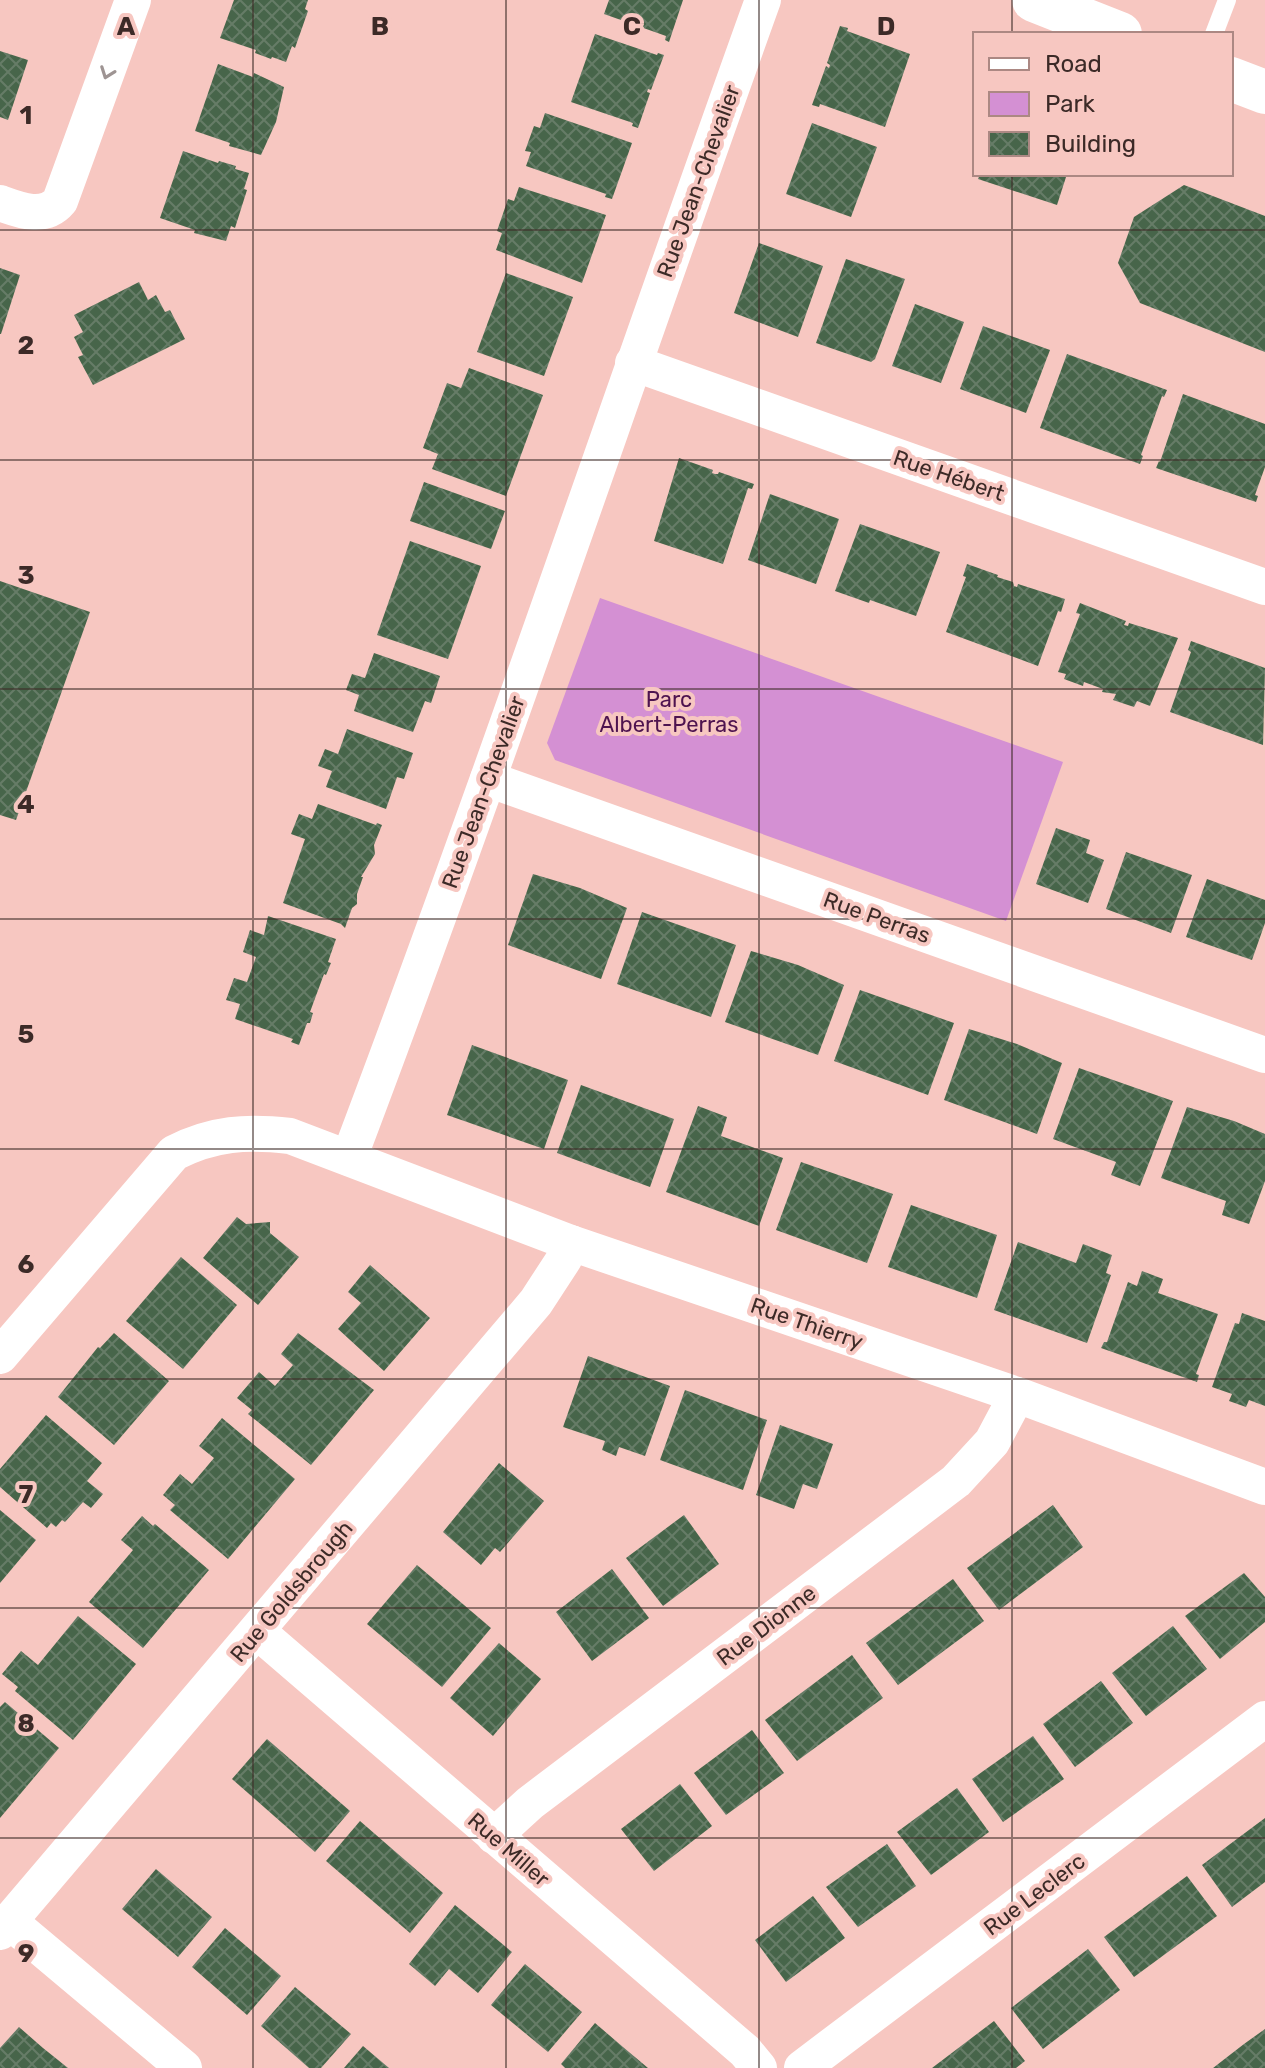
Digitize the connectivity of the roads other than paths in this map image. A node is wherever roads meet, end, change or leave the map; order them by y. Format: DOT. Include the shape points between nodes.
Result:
graph roads {
  1 [pos="133,0"];
  2 [pos="763,0"];
  3 [pos="1034,0"];
  4 [pos="1227,0"];
  5 [pos="1115,32"];
  6 [pos="1215,32"];
  7 [pos="1233,80"];
  8 [pos="1265,92"];
  9 [pos="0,203"];
  10 [pos="633,363"];
  11 [pos="1265,587"];
  12 [pos="488,779"];
  13 [pos="1265,1055"];
  14 [pos="349,1158"];
  15 [pos="571,1243"];
  16 [pos="0,1356"];
  17 [pos="1017,1395"];
  18 [pos="1265,1487"];
  19 [pos="257,1631"];
  20 [pos="1265,1719"];
  21 [pos="494,1836"];
  22 [pos="4,1926"];
  23 [pos="184,2068"];
  24 [pos="759,2068"];
  25 [pos="802,2068"];
  1 -- 9 [label="street, one-way" via="57,206 38,212"];
  2 -- 10 [label="street, Rue Jean-Chevalier"];
  3 -- 5 [label="street"];
  4 -- 6 [label="lane"];
  7 -- 8 [label="street"];
  10 -- 11 [label="street, Rue Hébert"];
  10 -- 12 [label="street, Rue Jean-Chevalier"];
  12 -- 13 [label="street, Rue Perras"];
  12 -- 14 [label="street, Rue Jean-Chevalier"];
  14 -- 15 [label="street, Rue Thierry"];
  14 -- 16 [label="street" via="290,1136 257,1132 215,1136 174,1153"];
  15 -- 17 [label="street, Rue Thierry"];
  15 -- 19 [label="street, Rue Goldsbrough" via="536,1302"];
  17 -- 18 [label="street, Rue Thierry"];
  17 -- 21 [label="street, Rue Dionne" via="992,1442 956,1481 530,1803"];
  19 -- 21 [label="street, Rue Miller"];
  19 -- 22 [label="street, Rue Goldsbrough"];
  20 -- 25 [label="street, Rue Leclerc"];
  21 -- 24 [label="street, Rue Miller"];
  22 -- 23 [label="street"];
}
